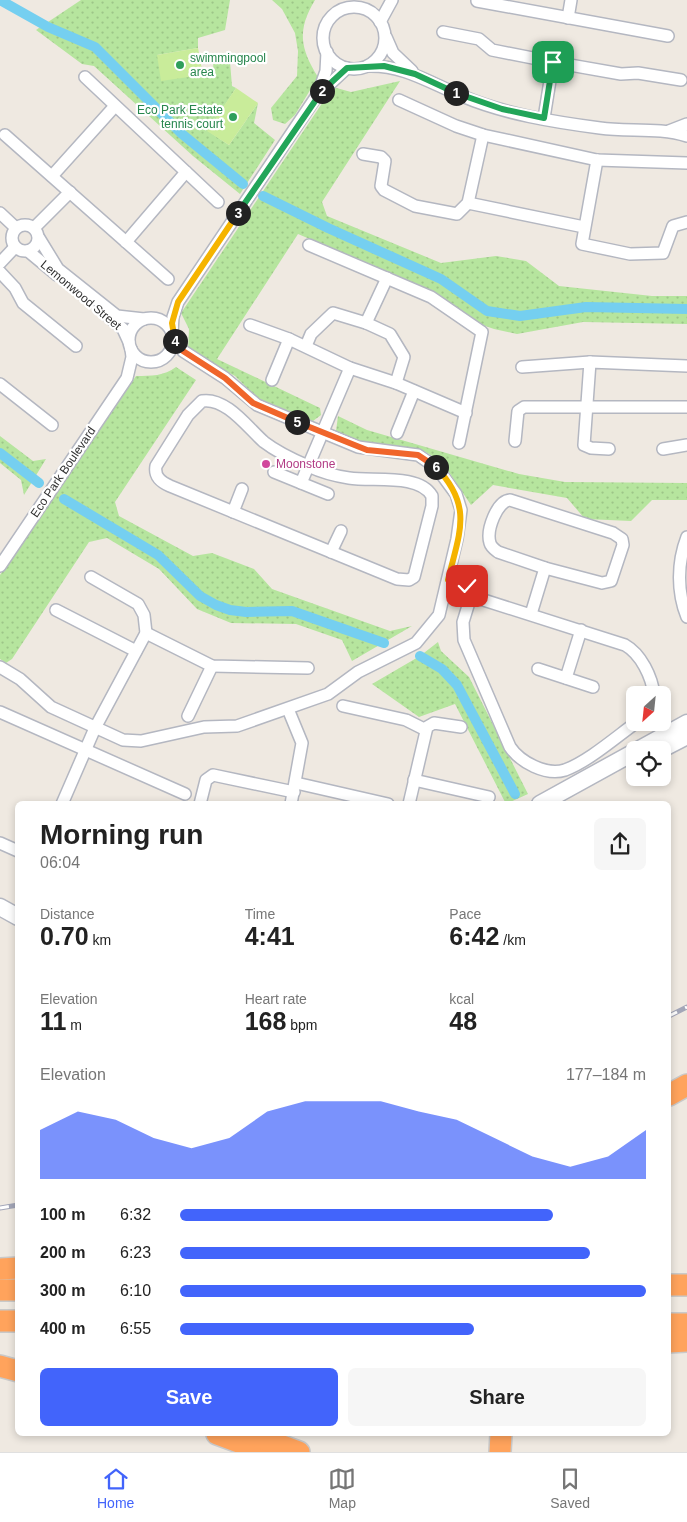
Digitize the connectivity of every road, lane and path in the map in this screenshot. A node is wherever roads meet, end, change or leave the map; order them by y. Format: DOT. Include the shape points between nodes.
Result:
graph roads {
  1 [pos="392,0"];
  2 [pos="571,0"];
  3 [pos="477,1"];
  4 [pos="364,4"];
  5 [pos="568,18"];
  6 [pos="380,22"];
  7 [pos="443,32"];
  8 [pos="385,35"];
  9 [pos="668,36"];
  10 [pos="327,52"];
  11 [pos="553,62"];
  12 [pos="368,66"];
  13 [pos="347,68"];
  14 [pos="415,74"];
  15 [pos="85,77"];
  16 [pos="681,80"];
  17 [pos="316,97"];
  18 [pos="399,100"];
  19 [pos="116,106"];
  20 [pos="544,118"];
  21 [pos="687,124"];
  22 [pos="668,131"];
  23 [pos="5,135"];
  24 [pos="483,135"];
  25 [pos="687,136"];
  26 [pos="363,154"];
  27 [pos="597,160"];
  28 [pos="687,163"];
  29 [pos="186,172"];
  30 [pos="52,176"];
  31 [pos="70,192"];
  32 [pos="218,202"];
  33 [pos="468,203"];
  34 [pos="0,213"];
  35 [pos="687,222"];
  36 [pos="584,227"];
  37 [pos="16,228"];
  38 [pos="36,233"];
  39 [pos="126,242"];
  40 [pos="309,245"];
  41 [pos="15,247"];
  42 [pos="28,251"];
  43 [pos="0,263"];
  44 [pos="0,272"];
  45 [pos="387,278"];
  46 [pos="168,279"];
  47 [pos="178,302"];
  48 [pos="146,319"];
  49 [pos="366,323"];
  50 [pos="250,325"];
  51 [pos="173,336"];
  52 [pos="289,339"];
  53 [pos="76,346"];
  54 [pos="130,346"];
  55 [pos="306,346"];
  56 [pos="165,358"];
  57 [pos="151,362"];
  58 [pos="590,362"];
  59 [pos="199,363"];
  60 [pos="687,366"];
  61 [pos="522,367"];
  62 [pos="350,368"];
  63 [pos="127,378"];
  64 [pos="272,380"];
  65 [pos="396,383"];
  66 [pos="0,384"];
  67 [pos="414,391"];
  68 [pos="586,405"];
  69 [pos="687,406"];
  70 [pos="466,413"];
  71 [pos="52,425"];
  72 [pos="322,432"];
  73 [pos="397,433"];
  74 [pos="515,441"];
  75 [pos="459,443"];
  76 [pos="687,445"];
  77 [pos="609,449"];
  78 [pos="663,449"];
  79 [pos="308,466"];
  80 [pos="274,472"];
  81 [pos="302,483"];
  82 [pos="242,489"];
  83 [pos="328,494"];
  84 [pos="233,512"];
  85 [pos="341,531"];
  86 [pos="687,537"];
  87 [pos="331,552"];
  88 [pos="0,566"];
  89 [pos="545,568"];
  90 [pos="91,577"];
  91 [pos="448,580"];
  92 [pos="472,596"];
  93 [pos="56,610"];
  94 [pos="531,614"];
  95 [pos="687,617"];
  96 [pos="581,630"];
  97 [pos="146,633"];
  98 [pos="136,650"];
  99 [pos="212,666"];
  100 [pos="0,667"];
  101 [pos="308,668"];
  102 [pos="538,669"];
  103 [pos="566,678"];
  104 [pos="652,686"];
  105 [pos="593,687"];
  106 [pos="343,706"];
  107 [pos="288,709"];
  108 [pos="0,712"];
  109 [pos="188,716"];
  110 [pos="687,723"];
  111 [pos="461,727"];
  112 [pos="95,728"];
  113 [pos="426,730"];
  114 [pos="626,730"];
  115 [pos="687,736"];
  116 [pos="671,744"];
  117 [pos="85,751"];
  118 [pos="626,768"];
  119 [pos="414,780"];
  120 [pos="295,788"];
  121 [pos="185,794"];
  122 [pos="489,797"];
  123 [pos="63,801"];
  124 [pos="201,801"];
  125 [pos="292,801"];
  126 [pos="371,801"];
  127 [pos="410,801"];
  128 [pos="545,801"];
  129 [pos="561,801"];
  130 [pos="0,843"];
  131 [pos="15,850"];
  132 [pos="0,907"];
  133 [pos="15,915"];
  134 [pos="0,919"];
  135 [pos="15,926"];
  136 [pos="687,1085"];
  137 [pos="671,1094"];
  138 [pos="15,1268"];
  139 [pos="0,1269"];
  140 [pos="687,1285"];
  141 [pos="671,1286"];
  142 [pos="0,1290"];
  143 [pos="15,1290"];
  144 [pos="0,1321"];
  145 [pos="15,1321"];
  146 [pos="671,1324"];
  147 [pos="687,1324"];
  148 [pos="687,1341"];
  149 [pos="671,1342"];
  150 [pos="0,1364"];
  151 [pos="15,1366"];
  152 [pos="15,1370"];
  153 [pos="223,1436"];
  154 [pos="255,1436"];
  155 [pos="501,1436"];
  156 [pos="266,1452"];
  157 [pos="299,1452"];
  158 [pos="500,1452"];
  1 -- 6 [label="street"];
  2 -- 5 [label="street"];
  3 -- 5 [label="street"];
  4 -- 6 [label="street"];
  4 -- 10 [label="street" via="332,16 324,33"];
  5 -- 9 [label="street"];
  6 -- 8 [label="street"];
  7 -- 11 [label="street" via="479,40 492,50"];
  8 -- 12 [label="street" via="381,53"];
  8 -- 14 [label="street" via="394,53"];
  10 -- 13 [label="street" via="339,65"];
  10 -- 17 [label="street" via="326,71"];
  11 -- 16 [label="street"];
  11 -- 20 [label="street"];
  12 -- 13 [label="street"];
  12 -- 14 [label="street" via="390,66"];
  13 -- 17 [label="street"];
  14 -- 20 [label="street" via="463,96"];
  15 -- 19 [label="street"];
  17 -- 47 [label="street"];
  18 -- 24 [label="street"];
  19 -- 29 [label="street"];
  19 -- 30 [label="street"];
  20 -- 22 [label="street" via="600,128"];
  21 -- 22 [label="street"];
  22 -- 25 [label="street"];
  23 -- 30 [label="street"];
  24 -- 27 [label="street"];
  24 -- 33 [label="street"];
  26 -- 33 [label="street" via="381,157 385,161 382,189 414,206 457,214"];
  27 -- 28 [label="street"];
  27 -- 36 [label="street"];
  29 -- 32 [label="street"];
  29 -- 39 [label="street"];
  30 -- 31 [label="street"];
  31 -- 38 [label="street"];
  31 -- 39 [label="street"];
  33 -- 36 [label="street"];
  34 -- 37 [label="street"];
  35 -- 36 [label="street" via="673,226 663,254 630,254 583,245"];
  37 -- 38 [label="street" via="25,224"];
  37 -- 41 [label="street" via="12,236"];
  38 -- 42 [label="street, Lemonwood Street" via="35,246"];
  38 -- 48 [label="street, Lemonwood Street" via="58,269 117,316"];
  39 -- 46 [label="street"];
  40 -- 45 [label="street"];
  41 -- 42 [label="street, Lemonwood Street"];
  41 -- 43 [label="street"];
  42 -- 54 [label="street, Lemonwood Street" via="123,328"];
  44 -- 53 [label="street" via="15,288 23,303"];
  45 -- 49 [label="street"];
  45 -- 70 [label="street" via="432,298 483,333"];
  47 -- 48 [label="street"];
  47 -- 51 [label="street" via="173,317"];
  48 -- 51 [label="street" via="162,321"];
  48 -- 54 [label="street" via="133,328"];
  49 -- 55 [label="street" via="333,313 312,333"];
  49 -- 65 [label="street" via="390,334 404,357"];
  50 -- 52 [label="street"];
  51 -- 56 [label="street" via="170,353"];
  51 -- 59 [label="street" via="183,351"];
  52 -- 55 [label="street"];
  52 -- 64 [label="street"];
  54 -- 57 [label="street" via="143,361"];
  54 -- 63 [label="street, Eco Park Boulevard" via="132,362"];
  55 -- 62 [label="street"];
  56 -- 57 [label="street"];
  56 -- 59 [label="street" via="175,356"];
  57 -- 63 [label="street, Eco Park Boulevard"];
  58 -- 60 [label="street"];
  58 -- 61 [label="street"];
  58 -- 68 [label="street"];
  59 -- 72 [label="street" via="225,378 257,405"];
  62 -- 65 [label="street"];
  62 -- 72 [label="street"];
  63 -- 88 [label="street, Eco Park Boulevard"];
  65 -- 67 [label="street"];
  66 -- 71 [label="street"];
  67 -- 70 [label="street"];
  67 -- 73 [label="street"];
  68 -- 69 [label="street"];
  68 -- 74 [label="street" via="520,407"];
  68 -- 77 [label="street" via="584,445"];
  70 -- 75 [label="street"];
  72 -- 79 [label="street"];
  72 -- 91 [label="street" via="367,450 418,455 437,468 456,494 461,510"];
  76 -- 78 [label="street"];
  79 -- 81 [label="street"];
  79 -- 84 [label="street" via="266,443 225,408 213,401 202,401 188,415 156,466 156,472 163,482"];
  79 -- 87 [label="street" via="349,478 412,482 426,488 432,496 425,540 412,579 397,579"];
  80 -- 81 [label="street"];
  81 -- 83 [label="street"];
  82 -- 84 [label="street"];
  84 -- 87 [label="street"];
  85 -- 87 [label="street"];
  86 -- 95 [label="street" via="679,574"];
  89 -- 89 [label="street" via="492,547 490,530 503,502 517,501 613,533 623,541 613,578 606,584"];
  89 -- 94 [label="street"];
  90 -- 97 [label="street" via="138,604 144,615"];
  91 -- 92 [label="street" via="466,585"];
  91 -- 107 [label="street" via="439,615 416,643 358,672 328,694"];
  92 -- 94 [label="street"];
  92 -- 114 [label="street" via="463,622 464,640 510,747 522,761 550,770 565,770"];
  93 -- 98 [label="street"];
  94 -- 96 [label="street"];
  96 -- 103 [label="street"];
  96 -- 104 [label="street" via="632,649"];
  97 -- 98 [label="street"];
  97 -- 99 [label="street"];
  98 -- 112 [label="street"];
  99 -- 101 [label="street"];
  99 -- 109 [label="street"];
  100 -- 112 [label="street" via="20,679 51,706"];
  102 -- 103 [label="street"];
  103 -- 105 [label="street"];
  106 -- 113 [label="street" via="406,720"];
  107 -- 112 [label="street" via="237,726 204,726 141,741 123,740"];
  107 -- 120 [label="street" via="302,739"];
  108 -- 117 [label="street"];
  110 -- 128 [label="street"];
  111 -- 113 [label="street" via="434,723"];
  112 -- 117 [label="street"];
  113 -- 119 [label="street"];
  115 -- 116 [label="street"];
  117 -- 121 [label="street"];
  117 -- 123 [label="street"];
  118 -- 129 [label="street"];
  119 -- 122 [label="street"];
  119 -- 127 [label="street"];
  120 -- 124 [label="street" via="213,775 206,780"];
  120 -- 125 [label="street"];
  120 -- 126 [label="street"];
  130 -- 131 [label="street"];
  132 -- 133 [label="street"];
  134 -- 135 [label="street"];
  136 -- 137 [label="highway"];
  138 -- 139 [label="highway"];
  140 -- 141 [label="highway"];
  142 -- 143 [label="highway"];
  144 -- 145 [label="highway"];
  146 -- 147 [label="highway"];
  148 -- 149 [label="highway"];
  150 -- 151 [label="highway"];
  150 -- 152 [label="highway"];
  153 -- 156 [label="highway"];
  154 -- 157 [label="highway"];
  155 -- 158 [label="highway"];
}
